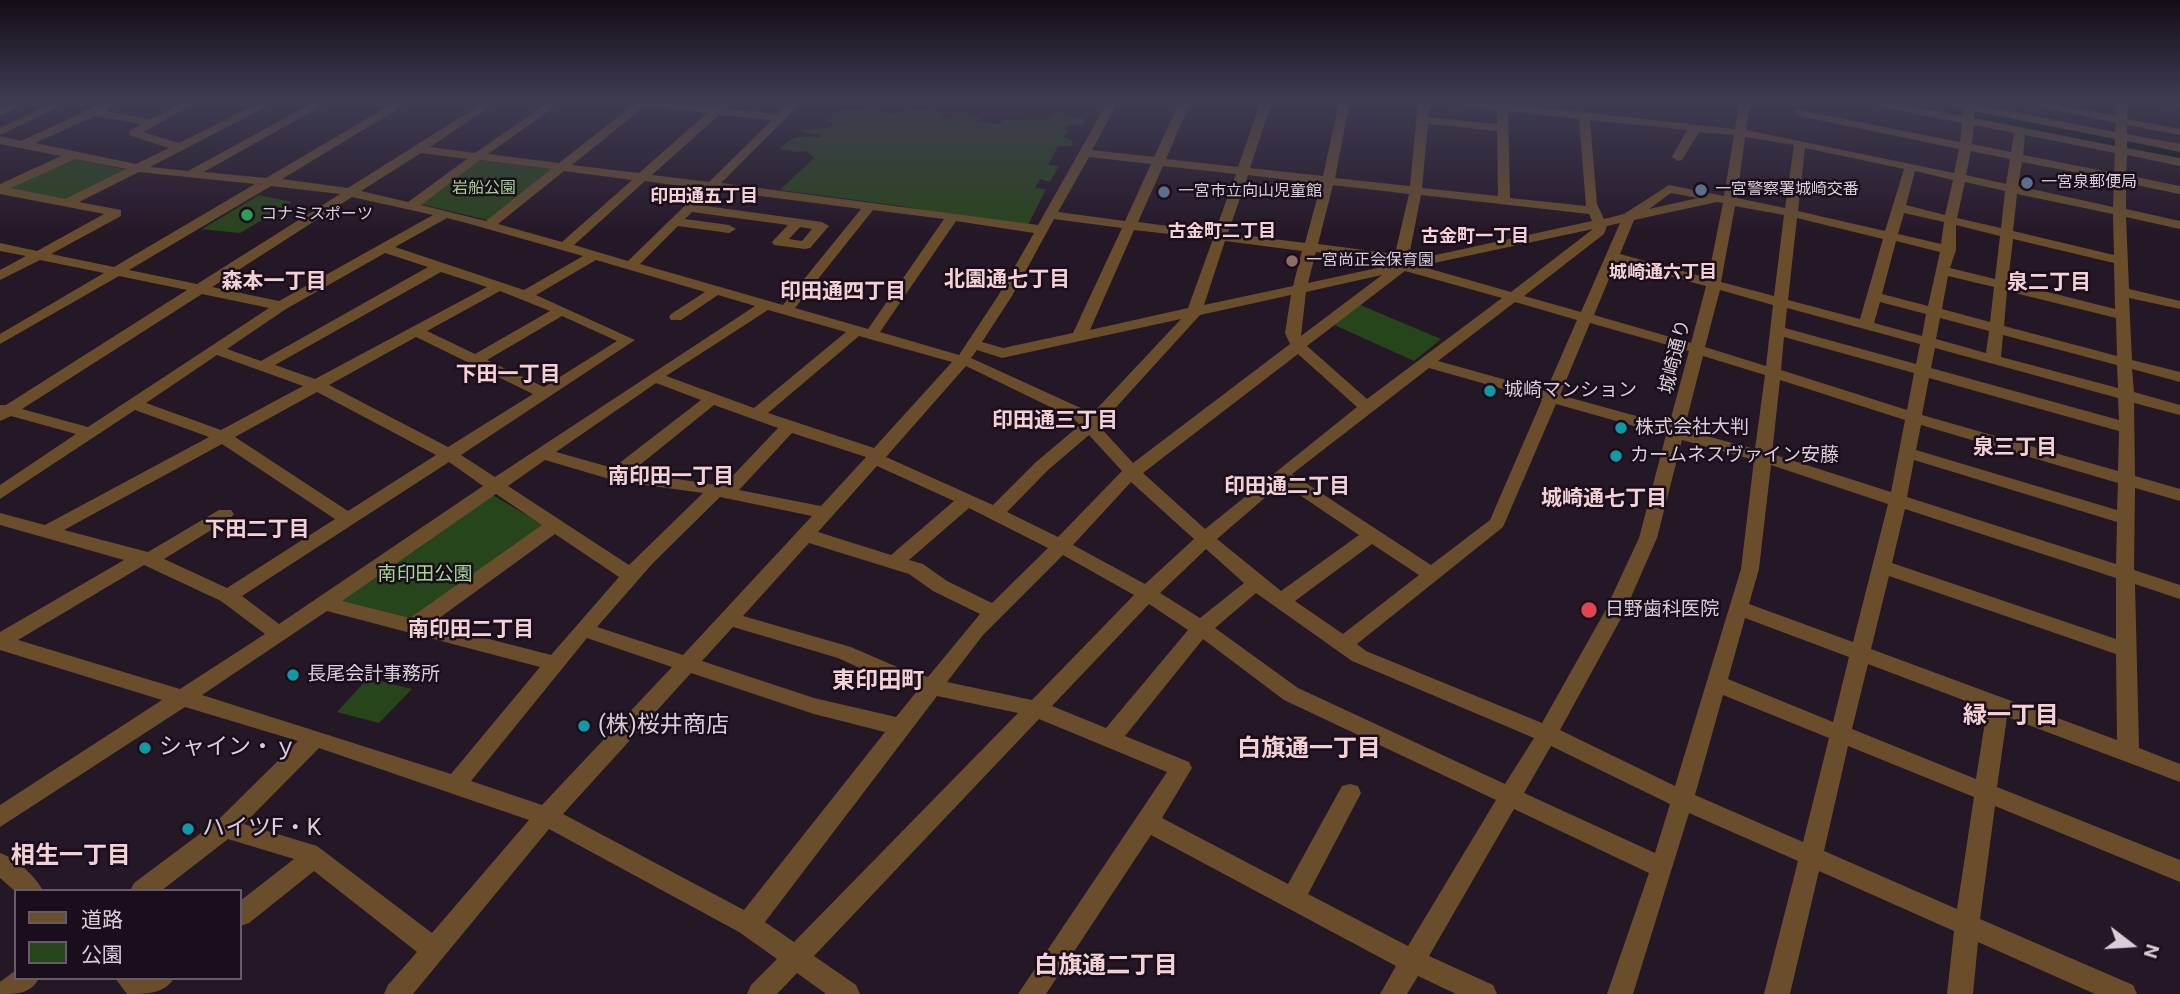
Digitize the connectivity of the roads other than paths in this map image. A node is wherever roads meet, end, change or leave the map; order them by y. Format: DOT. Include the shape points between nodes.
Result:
graph roads {
  1 [pos="33,147"];
  2 [pos="180,147"];
  3 [pos="240,147"];
  4 [pos="329,147"];
  5 [pos="421,147"];
  6 [pos="490,147"];
  7 [pos="585,147"];
  8 [pos="675,147"];
  9 [pos="752,147"];
  10 [pos="1088,147"];
  11 [pos="1165,147"];
  12 [pos="1252,147"];
  13 [pos="1335,147"];
  14 [pos="1420,147"];
  15 [pos="1504,147"];
  16 [pos="1587,147"];
  17 [pos="1684,147"];
  18 [pos="1736,147"];
  19 [pos="1799,147"];
  20 [pos="1815,147"];
  21 [pos="1914,147"];
  22 [pos="1965,147"];
  23 [pos="1967,147"];
  24 [pos="2018,147"];
  25 [pos="2121,147"];
  26 [pos="2135,147"];
  27 [pos="418,149"];
  28 [pos="1085,153"];
  29 [pos="71,156"];
  30 [pos="477,157"];
  31 [pos="1678,157"];
  32 [pos="2017,158"];
  33 [pos="1159,161"];
  34 [pos="2180,162"];
  35 [pos="561,167"];
  36 [pos="134,168"];
  37 [pos="1909,168"];
  38 [pos="1245,170"];
  39 [pos="189,175"];
  40 [pos="640,178"];
  41 [pos="1958,178"];
  42 [pos="1328,180"];
  43 [pos="2120,180"];
  44 [pos="271,182"];
  45 [pos="712,187"];
  46 [pos="0,190"];
  47 [pos="1416,190"];
  48 [pos="2011,190"];
  49 [pos="2180,190"];
  50 [pos="350,192"];
  51 [pos="1724,199"];
  52 [pos="1504,200"];
  53 [pos="67,203"];
  54 [pos="411,206"];
  55 [pos="870,206"];
  56 [pos="690,208"];
  57 [pos="1900,208"];
  58 [pos="1792,213"];
  59 [pos="445,214"];
  60 [pos="2119,214"];
  61 [pos="1050,215"];
  62 [pos="953,216"];
  63 [pos="1595,217"];
  64 [pos="1629,217"];
  65 [pos="1951,220"];
  66 [pos="677,222"];
  67 [pos="797,223"];
  68 [pos="489,225"];
  69 [pos="1129,225"];
  70 [pos="2180,225"];
  71 [pos="729,229"];
  72 [pos="1042,230"];
  73 [pos="2180,230"];
  74 [pos="2007,233"];
  75 [pos="1221,236"];
  76 [pos="1892,236"];
  77 [pos="0,247"];
  78 [pos="564,247"];
  79 [pos="1311,247"];
  80 [pos="384,248"];
  81 [pos="1948,250"];
  82 [pos="39,255"];
  83 [pos="595,255"];
  84 [pos="1610,256"];
  85 [pos="2121,261"];
  86 [pos="1402,262"];
  87 [pos="631,265"];
  88 [pos="439,267"];
  89 [pos="1941,270"];
  90 [pos="118,272"];
  91 [pos="0,276"];
  92 [pos="1714,284"];
  93 [pos="2001,285"];
  94 [pos="499,286"];
  95 [pos="200,289"];
  96 [pos="1298,289"];
  97 [pos="717,290"];
  98 [pos="2123,292"];
  99 [pos="525,295"];
  100 [pos="1874,296"];
  101 [pos="1513,298"];
  102 [pos="1781,303"];
  103 [pos="767,304"];
  104 [pos="2180,305"];
  105 [pos="281,306"];
  106 [pos="786,310"];
  107 [pos="561,311"];
  108 [pos="1935,312"];
  109 [pos="1194,313"];
  110 [pos="2123,315"];
  111 [pos="676,317"];
  112 [pos="1587,319"];
  113 [pos="1866,325"];
  114 [pos="1997,329"];
  115 [pos="1777,330"];
  116 [pos="414,331"];
  117 [pos="864,332"];
  118 [pos="1079,337"];
  119 [pos="0,340"];
  120 [pos="1930,342"];
  121 [pos="975,344"];
  122 [pos="1298,347"];
  123 [pos="1697,349"];
  124 [pos="216,350"];
  125 [pos="1993,359"];
  126 [pos="476,360"];
  127 [pos="962,361"];
  128 [pos="1429,363"];
  129 [pos="2125,363"];
  130 [pos="263,366"];
  131 [pos="1772,372"];
  132 [pos="1924,372"];
  133 [pos="654,377"];
  134 [pos="2180,377"];
  135 [pos="316,385"];
  136 [pos="544,393"];
  137 [pos="2126,395"];
  138 [pos="1550,397"];
  139 [pos="712,399"];
  140 [pos="133,404"];
  141 [pos="1367,408"];
  142 [pos="2180,410"];
  143 [pos="3,411"];
  144 [pos="756,415"];
  145 [pos="1915,418"];
  146 [pos="1089,425"];
  147 [pos="789,427"];
  148 [pos="2127,428"];
  149 [pos="90,433"];
  150 [pos="1675,433"];
  151 [pos="222,436"];
  152 [pos="542,453"];
  153 [pos="1908,453"];
  154 [pos="448,454"];
  155 [pos="877,457"];
  156 [pos="1763,457"];
  157 [pos="1133,471"];
  158 [pos="617,475"];
  159 [pos="1282,475"];
  160 [pos="2128,480"];
  161 [pos="494,486"];
  162 [pos="722,491"];
  163 [pos="0,494"];
  164 [pos="2180,495"];
  165 [pos="968,499"];
  166 [pos="1898,500"];
  167 [pos="997,512"];
  168 [pos="825,513"];
  169 [pos="225,514"];
  170 [pos="347,518"];
  171 [pos="0,519"];
  172 [pos="2127,519"];
  173 [pos="555,525"];
  174 [pos="47,532"];
  175 [pos="805,534"];
  176 [pos="1372,535"];
  177 [pos="1207,537"];
  178 [pos="1061,546"];
  179 [pos="146,559"];
  180 [pos="896,561"];
  181 [pos="1881,566"];
  182 [pos="1431,574"];
  183 [pos="2125,574"];
  184 [pos="630,575"];
  185 [pos="1256,583"];
  186 [pos="2180,592"];
  187 [pos="1146,595"];
  188 [pos="228,596"];
  189 [pos="1281,601"];
  190 [pos="324,603"];
  191 [pos="1737,607"];
  192 [pos="993,612"];
  193 [pos="729,619"];
  194 [pos="413,626"];
  195 [pos="1201,628"];
  196 [pos="585,630"];
  197 [pos="279,634"];
  198 [pos="0,641"];
  199 [pos="1343,645"];
  200 [pos="2127,650"];
  201 [pos="1860,652"];
  202 [pos="689,663"];
  203 [pos="557,664"];
  204 [pos="1715,684"];
  205 [pos="933,687"];
  206 [pos="182,697"];
  207 [pos="1998,704"];
  208 [pos="1037,709"];
  209 [pos="900,727"];
  210 [pos="1547,734"];
  211 [pos="1840,736"];
  212 [pos="315,738"];
  213 [pos="1110,739"];
  214 [pos="2128,752"];
  215 [pos="2180,773"];
  216 [pos="455,785"];
  217 [pos="1350,793"];
  218 [pos="1986,793"];
  219 [pos="1510,797"];
  220 [pos="1681,799"];
  221 [pos="545,816"];
  222 [pos="0,817"];
  223 [pos="1146,821"];
  224 [pos="225,828"];
  225 [pos="314,857"];
  226 [pos="1811,857"];
  227 [pos="0,863"];
  228 [pos="1662,868"];
  229 [pos="2180,871"];
  230 [pos="29,889"];
  231 [pos="145,889"];
  232 [pos="1293,898"];
  233 [pos="242,913"];
  234 [pos="748,924"];
  235 [pos="1967,924"];
  236 [pos="434,950"];
  237 [pos="795,958"];
  238 [pos="1412,961"];
  239 [pos="23,980"];
  240 [pos="5,994"];
  241 [pos="397,994"];
  242 [pos="760,994"];
  243 [pos="847,994"];
  244 [pos="1031,994"];
  245 [pos="1393,994"];
  246 [pos="1484,994"];
  247 [pos="1620,994"];
  248 [pos="1777,994"];
  249 [pos="1960,994"];
  250 [pos="2124,994"];
  1 -- 29 [label="street"];
  2 -- 36 [label="street"];
  3 -- 39 [label="street"];
  4 -- 44 [label="street"];
  5 -- 27 [label="street"];
  6 -- 30 [label="street"];
  7 -- 35 [label="street"];
  8 -- 40 [label="street"];
  9 -- 45 [label="street"];
  10 -- 28 [label="street"];
  11 -- 33 [label="street"];
  12 -- 38 [label="street"];
  13 -- 42 [label="street"];
  14 -- 47 [label="street"];
  15 -- 52 [label="street"];
  16 -- 63 [label="street"];
  17 -- 31 [label="street"];
  18 -- 51 [label="street, 城崎通り"];
  19 -- 58 [label="street"];
  20 -- 37 [label="street"];
  21 -- 37 [label="street"];
  22 -- 41 [label="street"];
  23 -- 32 [label="street"];
  24 -- 32 [label="street"];
  25 -- 43 [label="street"];
  26 -- 34 [label="street"];
  27 -- 30 [label="street"];
  27 -- 50 [label="street"];
  28 -- 33 [label="street"];
  28 -- 61 [label="street"];
  29 -- 36 [label="street"];
  29 -- 46 [label="street"];
  30 -- 35 [label="street"];
  30 -- 54 [label="street"];
  32 -- 43 [label="street"];
  32 -- 48 [label="street"];
  33 -- 38 [label="street"];
  33 -- 69 [label="street"];
  35 -- 40 [label="street"];
  35 -- 68 [label="street"];
  36 -- 39 [label="street"];
  36 -- 53 [label="street"];
  37 -- 41 [label="street"];
  37 -- 57 [label="street"];
  38 -- 42 [label="street"];
  38 -- 75 [label="street"];
  39 -- 44 [label="street"];
  40 -- 45 [label="street"];
  40 -- 78 [label="street"];
  41 -- 48 [label="street"];
  41 -- 65 [label="street"];
  42 -- 47 [label="street"];
  42 -- 79 [label="street"];
  43 -- 49 [label="street"];
  43 -- 60 [label="street"];
  44 -- 50 [label="street"];
  44 -- 90 [label="street"];
  45 -- 55 [label="street"];
  45 -- 56 [label="street"];
  46 -- 53 [label="street"];
  47 -- 52 [label="street"];
  47 -- 86 [label="street"];
  48 -- 60 [label="street"];
  48 -- 74 [label="street"];
  50 -- 54 [label="street"];
  50 -- 95 [label="street"];
  51 -- 58 [label="street"];
  51 -- 64 [label="street" via="1669,189"];
  51 -- 92 [label="street, 城崎通り"];
  52 -- 63 [label="street"];
  53 -- 82 [label="street" via="116,213"];
  54 -- 59 [label="street"];
  55 -- 62 [label="street"];
  55 -- 106 [label="street"];
  56 -- 66 [label="street"];
  56 -- 67 [label="street" via="822,226 805,245 779,242"];
  57 -- 65 [label="street"];
  57 -- 76 [label="street"];
  58 -- 76 [label="street"];
  58 -- 102 [label="street"];
  59 -- 68 [label="street"];
  59 -- 80 [label="street"];
  60 -- 70 [label="street"];
  60 -- 73 [label="street"];
  60 -- 85 [label="street"];
  61 -- 69 [label="street"];
  61 -- 72 [label="street"];
  62 -- 72 [label="street"];
  62 -- 117 [label="street"];
  63 -- 64 [label="street"];
  63 -- 86 [label="street"];
  63 -- 101 [label="street" via="1599,231"];
  64 -- 84 [label="street"];
  65 -- 74 [label="street"];
  65 -- 81 [label="street"];
  66 -- 71 [label="street"];
  66 -- 87 [label="street"];
  68 -- 78 [label="street"];
  69 -- 75 [label="street"];
  69 -- 118 [label="street"];
  72 -- 121 [label="street"];
  74 -- 85 [label="street"];
  74 -- 93 [label="street"];
  75 -- 79 [label="street"];
  75 -- 109 [label="street"];
  76 -- 81 [label="street"];
  76 -- 100 [label="street"];
  77 -- 82 [label="street"];
  78 -- 83 [label="street"];
  79 -- 86 [label="street"];
  79 -- 96 [label="street"];
  80 -- 88 [label="street"];
  80 -- 105 [label="street"];
  81 -- 89 [label="street"];
  82 -- 90 [label="street"];
  82 -- 91 [label="street"];
  83 -- 87 [label="street"];
  83 -- 99 [label="street"];
  84 -- 92 [label="street"];
  84 -- 112 [label="street"];
  85 -- 98 [label="street"];
  86 -- 96 [label="street"];
  86 -- 101 [label="street"];
  86 -- 122 [label="street"];
  87 -- 97 [label="street"];
  88 -- 94 [label="street"];
  88 -- 130 [label="street"];
  89 -- 93 [label="street"];
  89 -- 108 [label="street"];
  90 -- 95 [label="street"];
  90 -- 119 [label="street"];
  92 -- 102 [label="street"];
  92 -- 123 [label="street, 城崎通り"];
  93 -- 110 [label="street"];
  93 -- 114 [label="street"];
  94 -- 99 [label="street"];
  94 -- 116 [label="street"];
  95 -- 105 [label="street"];
  95 -- 143 [label="street"];
  96 -- 109 [label="street"];
  96 -- 122 [label="street" via="1292,333"];
  97 -- 103 [label="street"];
  97 -- 111 [label="street"];
  98 -- 104 [label="street"];
  98 -- 110 [label="street"];
  99 -- 107 [label="street"];
  100 -- 108 [label="street"];
  100 -- 113 [label="street"];
  101 -- 112 [label="street"];
  101 -- 128 [label="street"];
  102 -- 113 [label="street"];
  102 -- 115 [label="street"];
  103 -- 106 [label="street"];
  103 -- 133 [label="street"];
  105 -- 124 [label="street"];
  106 -- 117 [label="street"];
  107 -- 126 [label="street"];
  107 -- 136 [label="street" via="628,340"];
  108 -- 114 [label="street"];
  108 -- 120 [label="street"];
  109 -- 118 [label="street"];
  109 -- 146 [label="street"];
  110 -- 129 [label="street"];
  112 -- 123 [label="street"];
  112 -- 138 [label="street"];
  113 -- 120 [label="street"];
  114 -- 125 [label="street"];
  114 -- 129 [label="street"];
  115 -- 131 [label="street"];
  115 -- 132 [label="street"];
  116 -- 126 [label="street"];
  116 -- 135 [label="street"];
  117 -- 127 [label="street"];
  117 -- 144 [label="street"];
  118 -- 121 [label="street" via="1002,353"];
  120 -- 125 [label="street"];
  120 -- 132 [label="street"];
  121 -- 127 [label="street"];
  122 -- 141 [label="street"];
  122 -- 157 [label="street"];
  123 -- 131 [label="street"];
  123 -- 150 [label="street, 城崎通り"];
  124 -- 130 [label="street"];
  124 -- 140 [label="street"];
  125 -- 137 [label="street"];
  126 -- 136 [label="street"];
  127 -- 146 [label="street" via="1079,414"];
  127 -- 155 [label="street"];
  128 -- 138 [label="street"];
  128 -- 141 [label="street"];
  129 -- 134 [label="street"];
  129 -- 137 [label="street"];
  130 -- 135 [label="street"];
  131 -- 145 [label="street"];
  131 -- 156 [label="street"];
  132 -- 145 [label="street"];
  132 -- 148 [label="street"];
  133 -- 139 [label="street"];
  133 -- 152 [label="street"];
  135 -- 151 [label="street"];
  135 -- 154 [label="street"];
  136 -- 154 [label="street"];
  137 -- 142 [label="street"];
  137 -- 148 [label="street"];
  138 -- 150 [label="street"];
  138 -- 182 [label="street" via="1497,523"];
  139 -- 144 [label="street"];
  139 -- 158 [label="street"];
  140 -- 149 [label="street"];
  140 -- 151 [label="street"];
  141 -- 159 [label="street"];
  143 -- 149 [label="street"];
  144 -- 147 [label="street"];
  145 -- 153 [label="street"];
  145 -- 160 [label="street"];
  146 -- 157 [label="street"];
  146 -- 167 [label="street"];
  147 -- 155 [label="street"];
  147 -- 162 [label="street"];
  148 -- 160 [label="street"];
  149 -- 163 [label="street"];
  150 -- 156 [label="street"];
  150 -- 210 [label="street, 城崎通り" via="1648,538 1614,613"];
  151 -- 170 [label="street"];
  151 -- 174 [label="street"];
  152 -- 158 [label="street"];
  152 -- 161 [label="street"];
  153 -- 166 [label="street"];
  153 -- 172 [label="street"];
  154 -- 161 [label="street"];
  154 -- 170 [label="street"];
  155 -- 165 [label="street"];
  155 -- 168 [label="street"];
  156 -- 166 [label="street"];
  156 -- 191 [label="street" via="1750,569"];
  157 -- 177 [label="street"];
  157 -- 178 [label="street"];
  158 -- 162 [label="street"];
  159 -- 176 [label="street"];
  159 -- 177 [label="street"];
  160 -- 164 [label="street"];
  160 -- 172 [label="street"];
  161 -- 173 [label="street"];
  161 -- 190 [label="street"];
  162 -- 168 [label="street"];
  162 -- 184 [label="street" via="680,523"];
  165 -- 167 [label="street"];
  165 -- 180 [label="street"];
  166 -- 181 [label="street"];
  166 -- 183 [label="street"];
  167 -- 178 [label="street"];
  168 -- 175 [label="street"];
  169 -- 179 [label="street"];
  170 -- 188 [label="street"];
  171 -- 174 [label="street"];
  172 -- 183 [label="street"];
  173 -- 184 [label="street"];
  173 -- 194 [label="street"];
  174 -- 179 [label="street"];
  175 -- 180 [label="street"];
  175 -- 193 [label="street"];
  176 -- 182 [label="street"];
  176 -- 189 [label="street"];
  177 -- 185 [label="street"];
  177 -- 187 [label="street"];
  178 -- 187 [label="street"];
  178 -- 192 [label="street"];
  179 -- 188 [label="street"];
  179 -- 198 [label="street"];
  180 -- 192 [label="street"];
  181 -- 200 [label="street"];
  181 -- 201 [label="street"];
  182 -- 199 [label="street"];
  183 -- 186 [label="street"];
  183 -- 200 [label="street"];
  184 -- 196 [label="street"];
  185 -- 189 [label="street"];
  185 -- 195 [label="street"];
  187 -- 195 [label="street"];
  187 -- 208 [label="street"];
  188 -- 197 [label="street"];
  189 -- 199 [label="street"];
  190 -- 194 [label="street"];
  190 -- 197 [label="street"];
  191 -- 201 [label="street"];
  191 -- 204 [label="street"];
  192 -- 205 [label="street"];
  193 -- 202 [label="street"];
  193 -- 205 [label="street" via="844,652"];
  194 -- 203 [label="street"];
  195 -- 213 [label="street"];
  195 -- 219 [label="street" via="1291,694"];
  196 -- 202 [label="street"];
  196 -- 203 [label="street"];
  197 -- 206 [label="street"];
  198 -- 206 [label="street"];
  199 -- 210 [label="street" via="1359,656"];
  200 -- 214 [label="street"];
  201 -- 207 [label="street"];
  201 -- 211 [label="street"];
  202 -- 209 [label="street" via="814,706"];
  202 -- 221 [label="street"];
  203 -- 216 [label="street"];
  204 -- 211 [label="street"];
  204 -- 220 [label="street"];
  205 -- 208 [label="street"];
  205 -- 209 [label="street"];
  206 -- 212 [label="street"];
  206 -- 222 [label="street"];
  207 -- 214 [label="street"];
  207 -- 218 [label="street"];
  208 -- 213 [label="street"];
  208 -- 237 [label="street"];
  209 -- 234 [label="street"];
  210 -- 219 [label="street, 城崎通り"];
  210 -- 220 [label="street"];
  211 -- 218 [label="street"];
  211 -- 226 [label="street"];
  212 -- 216 [label="street"];
  212 -- 224 [label="street"];
  213 -- 223 [label="street" via="1181,768"];
  214 -- 215 [label="street"];
  216 -- 221 [label="street"];
  217 -- 232 [label="street"];
  218 -- 229 [label="street"];
  218 -- 235 [label="street"];
  219 -- 228 [label="street"];
  219 -- 238 [label="street, 城崎通り"];
  220 -- 226 [label="street"];
  220 -- 228 [label="street"];
  221 -- 234 [label="street"];
  221 -- 236 [label="street"];
  223 -- 232 [label="street"];
  223 -- 244 [label="street"];
  224 -- 225 [label="street"];
  224 -- 231 [label="street"];
  225 -- 233 [label="street"];
  225 -- 236 [label="street"];
  226 -- 235 [label="street"];
  226 -- 248 [label="street"];
  227 -- 230 [label="street"];
  228 -- 247 [label="street"];
  232 -- 238 [label="street"];
  234 -- 237 [label="street"];
  235 -- 249 [label="street"];
  235 -- 250 [label="street"];
  236 -- 241 [label="street"];
  237 -- 242 [label="street"];
  237 -- 243 [label="street"];
  238 -- 245 [label="street, 城崎通り"];
  238 -- 246 [label="street"];
  239 -- 240 [label="street"];
}
